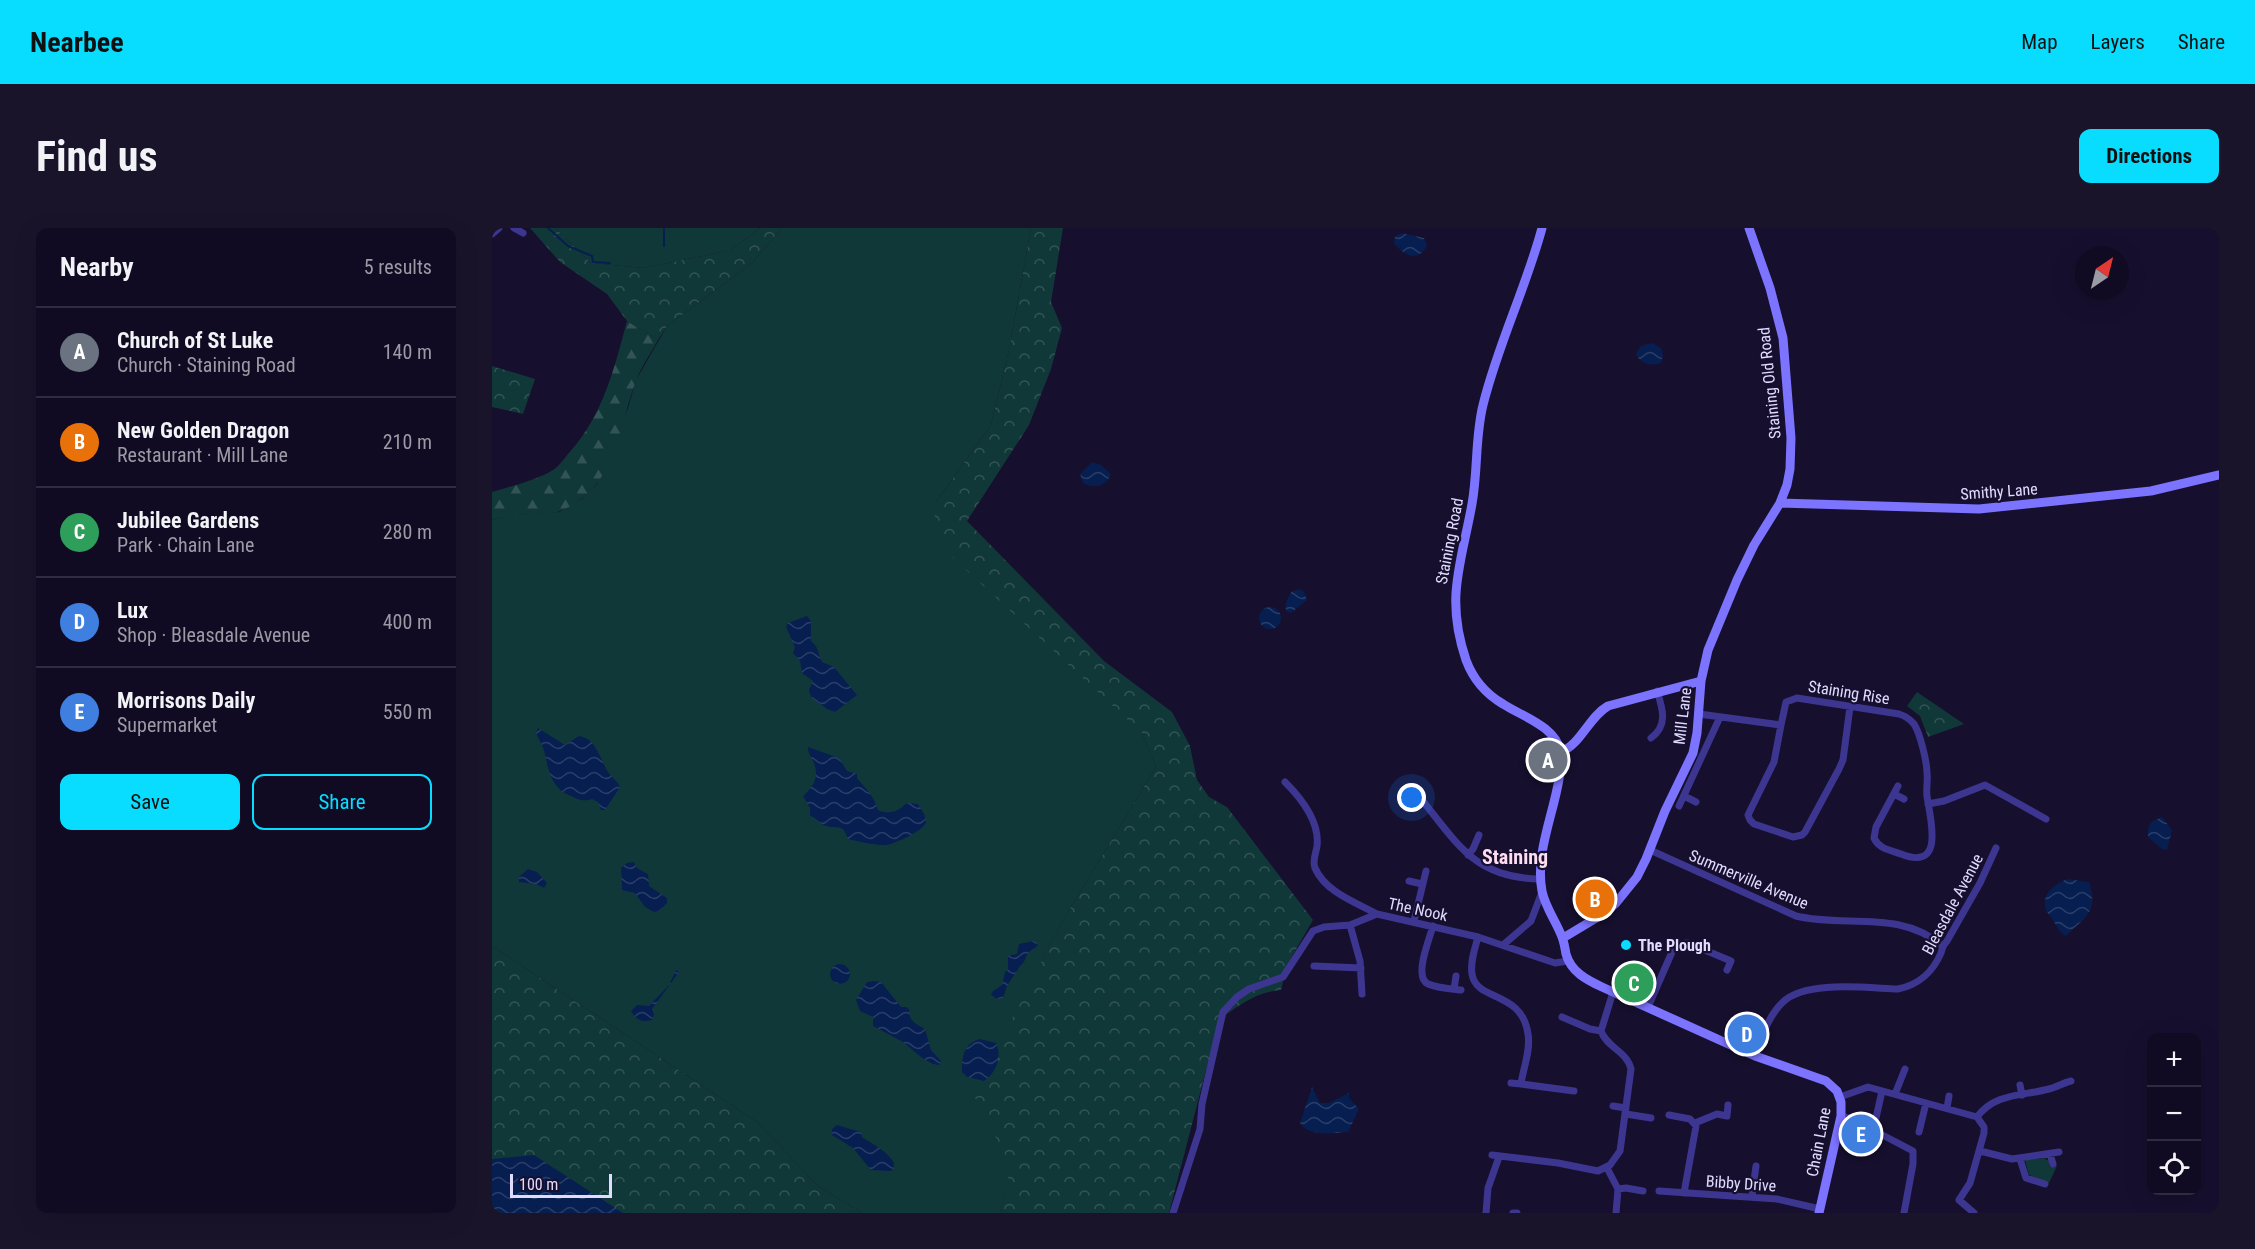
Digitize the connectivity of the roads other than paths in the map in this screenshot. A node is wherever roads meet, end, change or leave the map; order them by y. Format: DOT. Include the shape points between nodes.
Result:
graph roads {
  1 [pos="499,228"];
  2 [pos="514,228"];
  3 [pos="1542,228"];
  4 [pos="1749,228"];
  5 [pos="522,232"];
  6 [pos="492,234"];
  7 [pos="2219,475"];
  8 [pos="1780,503"];
  9 [pos="1701,681"];
  10 [pos="1657,691"];
  11 [pos="1850,707"];
  12 [pos="1699,714"];
  13 [pos="1720,717"];
  14 [pos="1781,725"];
  15 [pos="1651,738"];
  16 [pos="1561,752"];
  17 [pos="1285,782"];
  18 [pos="1898,786"];
  19 [pos="1894,794"];
  20 [pos="1684,796"];
  21 [pos="1904,799"];
  22 [pos="1422,800"];
  23 [pos="1696,802"];
  24 [pos="1928,804"];
  25 [pos="2041,804"];
  26 [pos="1679,806"];
  27 [pos="2036,813"];
  28 [pos="2046,819"];
  29 [pos="1479,835"];
  30 [pos="1996,848"];
  31 [pos="1650,850"];
  32 [pos="1468,855"];
  33 [pos="1426,871"];
  34 [pos="1540,879"];
  35 [pos="1409,881"];
  36 [pos="1422,884"];
  37 [pos="1542,892"];
  38 [pos="1377,914"];
  39 [pos="1414,921"];
  40 [pos="1350,925"];
  41 [pos="1433,926"];
  42 [pos="1478,937"];
  43 [pos="1563,938"];
  44 [pos="1503,945"];
  45 [pos="1942,946"];
  46 [pos="1568,961"];
  47 [pos="1314,966"];
  48 [pos="1361,968"];
  49 [pos="1727,970"];
  50 [pos="1456,976"];
  51 [pos="1613,992"];
  52 [pos="1362,994"];
  53 [pos="1648,1007"];
  54 [pos="1574,1013"];
  55 [pos="1562,1017"];
  56 [pos="1571,1021"];
  57 [pos="1601,1031"];
  58 [pos="1755,1056"];
  59 [pos="1905,1069"];
  60 [pos="2071,1081"];
  61 [pos="1511,1083"];
  62 [pos="1521,1084"];
  63 [pos="2020,1085"];
  64 [pos="1574,1091"];
  65 [pos="1882,1091"];
  66 [pos="1895,1094"];
  67 [pos="2022,1095"];
  68 [pos="1949,1096"];
  69 [pos="1840,1097"];
  70 [pos="1926,1103"];
  71 [pos="1728,1105"];
  72 [pos="1613,1106"];
  73 [pos="1947,1108"];
  74 [pos="1626,1111"];
  75 [pos="1669,1115"];
  76 [pos="1840,1116"];
  77 [pos="1977,1117"];
  78 [pos="1651,1118"];
  79 [pos="1876,1118"];
  80 [pos="1695,1123"];
  81 [pos="1919,1132"];
  82 [pos="1980,1151"];
  83 [pos="2059,1152"];
  84 [pos="2050,1154"];
  85 [pos="2020,1159"];
  86 [pos="2052,1164"];
  87 [pos="1756,1166"];
  88 [pos="1607,1168"];
  89 [pos="2045,1184"];
  90 [pos="1618,1189"];
  91 [pos="1643,1191"];
  92 [pos="1659,1191"];
  93 [pos="1684,1193"];
  94 [pos="1752,1196"];
  95 [pos="1819,1211"];
  96 [pos="1173,1213"];
  97 [pos="1486,1213"];
  98 [pos="1616,1213"];
  99 [pos="1904,1213"];
  100 [pos="1974,1213"];
  1 -- 6 [label="street"];
  2 -- 5 [label="street"];
  3 -- 16 [label="street, Staining Road" via="1483,405 1472,502 1454,604 1463,650 1477,681 1496,699 1542,726"];
  4 -- 8 [label="street, Staining Old Road" via="1775,305 1784,353 1791,461"];
  7 -- 8 [label="street, Smithy Lane" via="2151,491 1978,509"];
  8 -- 9 [label="street, Mill Lane" via="1734,586 1708,650"];
  9 -- 10 [label="street"];
  9 -- 12 [label="street, Mill Lane"];
  10 -- 15 [label="street" via="1663,719 1659,732"];
  10 -- 16 [label="street" via="1603,709"];
  11 -- 14 [label="street, Staining Rise" via="1788,699"];
  11 -- 14 [label="street" via="1843,760 1805,832 1798,837 1754,824 1748,815 1774,762"];
  11 -- 24 [label="street, Staining Rise" via="1899,714 1914,724 1927,768"];
  12 -- 13 [label="street"];
  12 -- 31 [label="street, Mill Lane" via="1689,765"];
  13 -- 14 [label="street"];
  13 -- 20 [label="street"];
  16 -- 34 [label="street"];
  17 -- 38 [label="street" via="1312,819 1318,839 1314,866 1321,878 1337,892"];
  18 -- 19 [label="street, Staining Rise"];
  19 -- 21 [label="street"];
  19 -- 24 [label="street, Staining Rise" via="1874,838 1883,848 1911,858 1924,855 1933,839"];
  20 -- 23 [label="street"];
  20 -- 26 [label="street"];
  22 -- 32 [label="street"];
  24 -- 27 [label="street" via="1985,785"];
  25 -- 27 [label="street"];
  27 -- 28 [label="street"];
  29 -- 32 [label="street"];
  30 -- 45 [label="street, Bleasdale Avenue"];
  31 -- 43 [label="street, Mill Lane" via="1637,877 1616,903"];
  31 -- 45 [label="street, Summerville Avenue" via="1796,916 1895,923"];
  32 -- 34 [label="street" via="1497,873"];
  33 -- 36 [label="street"];
  34 -- 37 [label="street"];
  35 -- 36 [label="street"];
  36 -- 39 [label="street"];
  37 -- 43 [label="street"];
  37 -- 44 [label="street" via="1531,921"];
  38 -- 39 [label="street, The Nook"];
  38 -- 40 [label="street, The Nook"];
  39 -- 41 [label="street, The Nook"];
  40 -- 48 [label="street"];
  40 -- 96 [label="street, The Nook" via="1314,931 1283,977 1250,989 1223,1012 1200,1129"];
  41 -- 42 [label="street, The Nook"];
  41 -- 50 [label="street" via="1422,978 1426,984 1457,990"];
  42 -- 44 [label="street, The Nook"];
  42 -- 62 [label="street" via="1472,965 1474,981 1484,992 1512,1004 1528,1032"];
  43 -- 46 [label="street"];
  44 -- 46 [label="street, The Nook" via="1555,963"];
  45 -- 58 [label="street, Bleasdale Avenue" via="1928,974 1906,987 1817,988 1789,997 1773,1014"];
  46 -- 51 [label="street, Chain Lane" via="1583,977"];
  47 -- 48 [label="street"];
  48 -- 52 [label="street"];
  49 -- 53 [label="street" via="1731,961 1688,943 1678,944"];
  51 -- 53 [label="street, Chain Lane"];
  51 -- 57 [label="street"];
  53 -- 58 [label="street, Chain Lane"];
  54 -- 56 [label="street"];
  55 -- 56 [label="street"];
  56 -- 57 [label="street"];
  57 -- 74 [label="street" via="1605,1040 1630,1063"];
  58 -- 69 [label="street, Chain Lane" via="1826,1081"];
  59 -- 66 [label="street"];
  60 -- 67 [label="street"];
  61 -- 62 [label="street"];
  62 -- 64 [label="street"];
  63 -- 67 [label="street"];
  65 -- 66 [label="street"];
  65 -- 69 [label="street" via="1868,1087"];
  65 -- 79 [label="street"];
  66 -- 70 [label="street"];
  67 -- 77 [label="street" via="1991,1103"];
  68 -- 73 [label="street"];
  69 -- 76 [label="street, Chain Lane"];
  70 -- 73 [label="street"];
  70 -- 81 [label="street"];
  71 -- 80 [label="street" via="1727,1116 1717,1114"];
  72 -- 74 [label="street"];
  73 -- 77 [label="street"];
  74 -- 78 [label="street"];
  74 -- 88 [label="street" via="1620,1151"];
  75 -- 80 [label="street"];
  76 -- 95 [label="street, Chain Lane"];
  76 -- 99 [label="street" via="1913,1151"];
  77 -- 82 [label="street" via="1984,1127"];
  80 -- 93 [label="street"];
  82 -- 85 [label="street"];
  82 -- 100 [label="street" via="1969,1187 1956,1198"];
  83 -- 84 [label="street"];
  84 -- 85 [label="street"];
  84 -- 86 [label="street"];
  85 -- 89 [label="street" via="2026,1178"];
  87 -- 94 [label="street"];
  88 -- 90 [label="street"];
  88 -- 97 [label="street" via="1593,1171 1495,1156"];
  90 -- 91 [label="street"];
  90 -- 98 [label="street"];
  92 -- 93 [label="street, Bibby Drive"];
  93 -- 94 [label="street, Bibby Drive"];
  94 -- 95 [label="street, Bibby Drive" via="1790,1201"];
}
